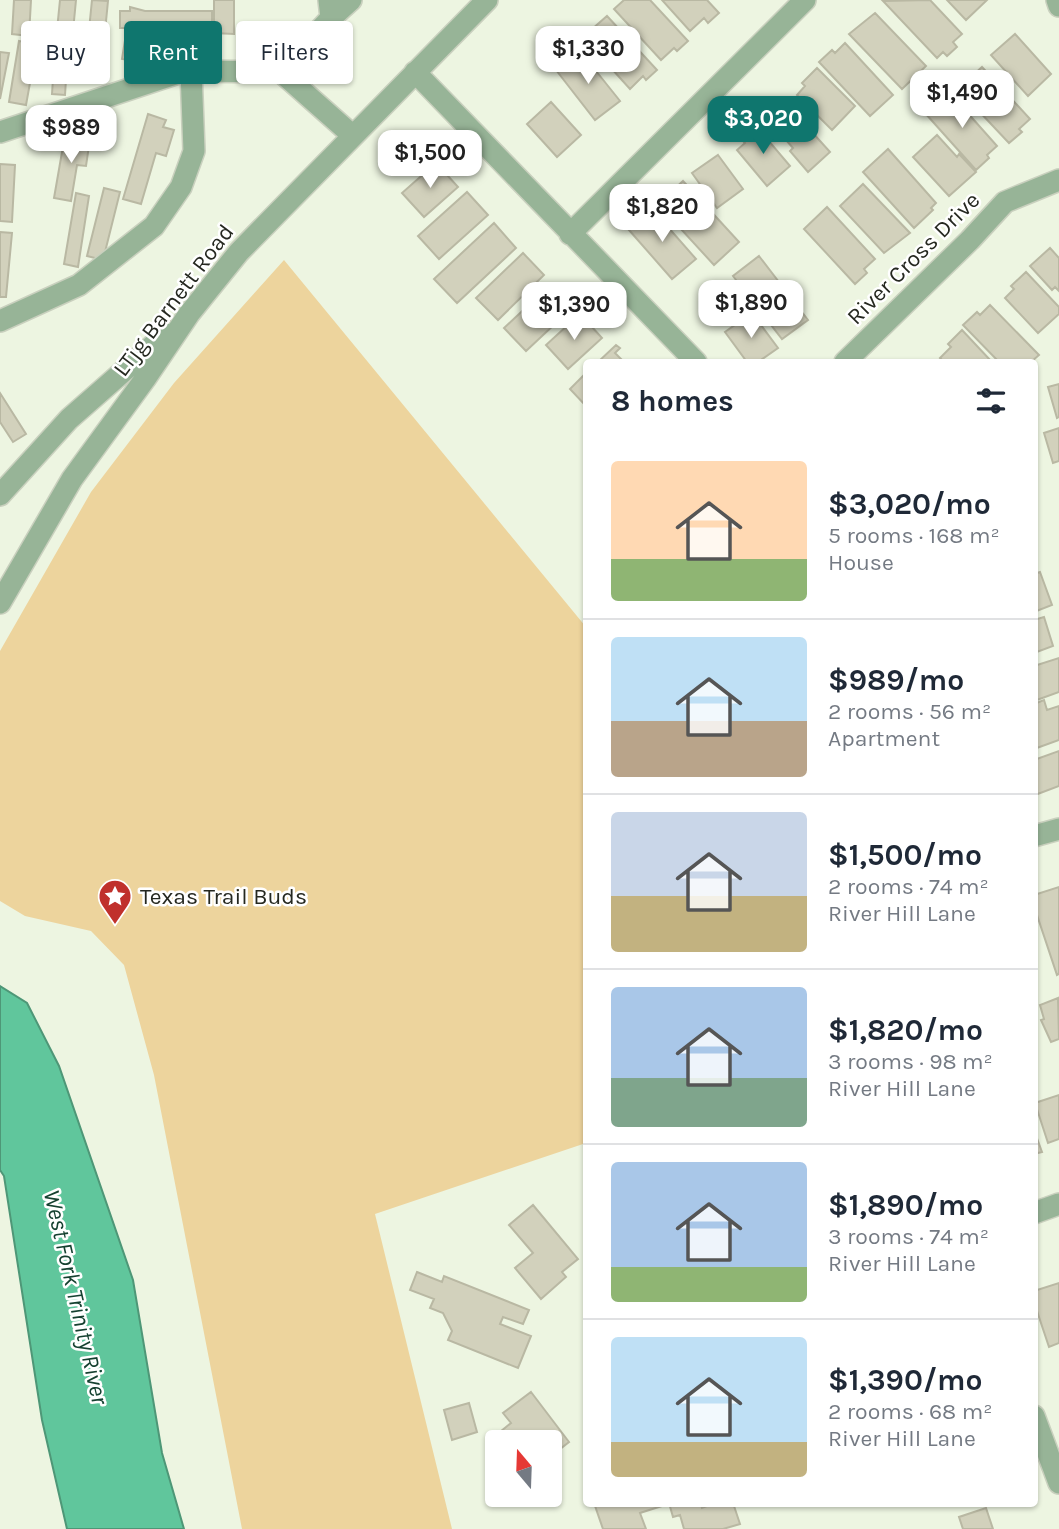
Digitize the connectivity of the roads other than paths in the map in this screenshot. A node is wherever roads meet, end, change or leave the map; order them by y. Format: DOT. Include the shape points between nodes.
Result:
graph roads {
  1 [pos="351,0"];
  2 [pos="805,0"];
  3 [pos="1057,0"];
  4 [pos="475,4"];
  5 [pos="1059,6"];
  6 [pos="330,9"];
  7 [pos="415,72"];
  8 [pos="145,84"];
  9 [pos="191,84"];
  10 [pos="295,84"];
  11 [pos="0,132"];
  12 [pos="352,135"];
  13 [pos="1059,180"];
  14 [pos="570,233"];
  15 [pos="189,314"];
  16 [pos="0,321"];
  17 [pos="693,359"];
  18 [pos="848,359"];
  19 [pos="0,495"];
  20 [pos="0,603"];
  21 [pos="1059,829"];
  22 [pos="1038,835"];
  23 [pos="1059,1204"];
  24 [pos="1038,1212"];
  25 [pos="1038,1427"];
  26 [pos="1059,1483"];
  1 -- 6 [label="street"];
  2 -- 14 [label="street"];
  3 -- 5 [label="street"];
  4 -- 7 [label="street, LTjg Barnett Road"];
  7 -- 12 [label="street, LTjg Barnett Road"];
  7 -- 14 [label="street"];
  8 -- 11 [label="street"];
  9 -- 16 [label="street" via="194,151 181,187 153,226 79,285"];
  10 -- 12 [label="street"];
  12 -- 15 [label="street, LTjg Barnett Road" via="239,252"];
  13 -- 18 [label="street, River Cross Drive" via="1005,202"];
  14 -- 17 [label="street"];
  15 -- 19 [label="street" via="69,419"];
  15 -- 20 [label="street, LTjg Barnett Road" via="72,479"];
  21 -- 22 [label="street"];
  23 -- 24 [label="street"];
  25 -- 26 [label="street"];
}
